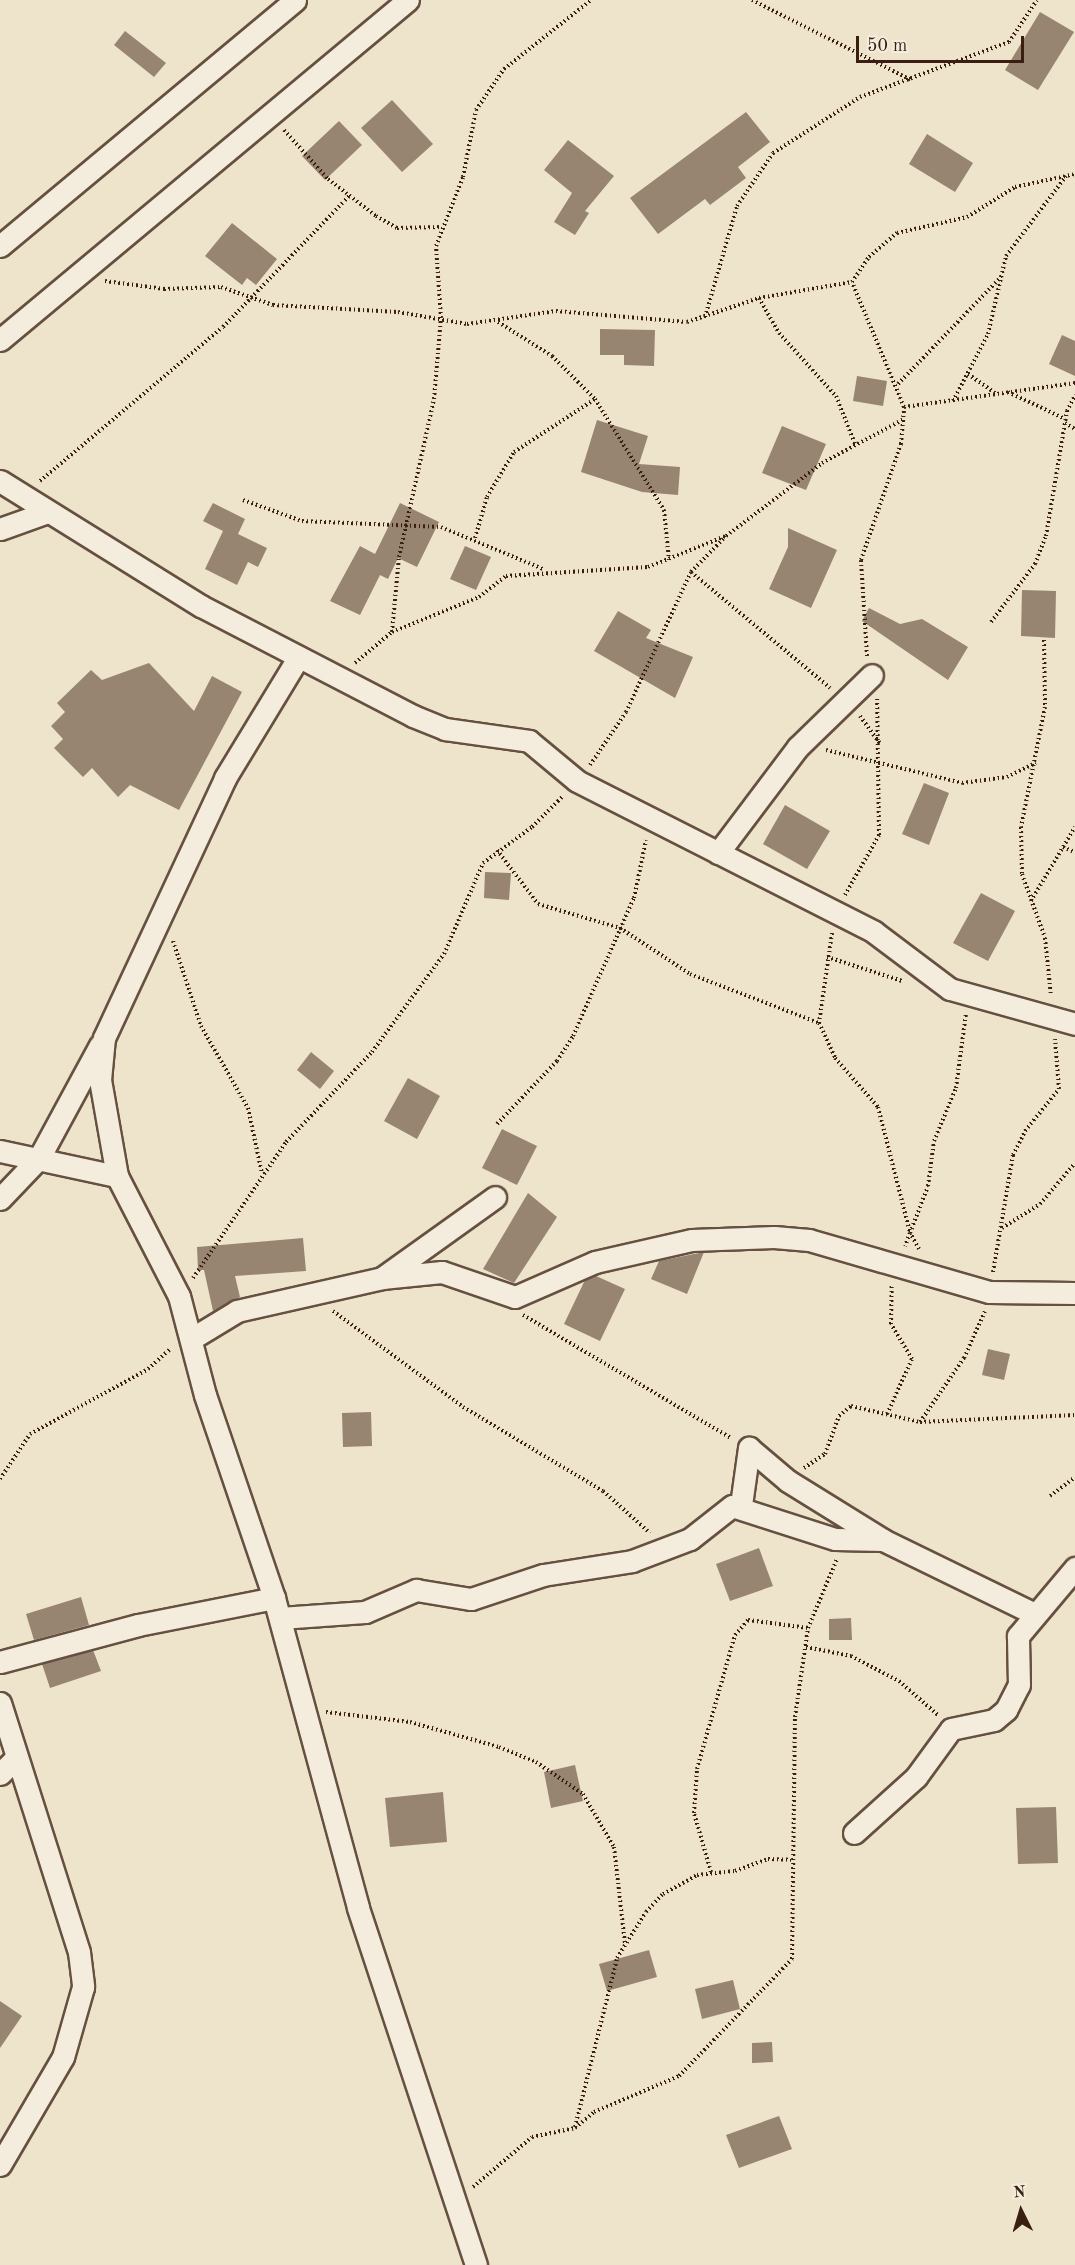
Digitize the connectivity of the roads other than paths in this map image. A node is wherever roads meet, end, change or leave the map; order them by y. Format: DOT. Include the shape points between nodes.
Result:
graph roads {
  1 [pos="295,0"];
  2 [pos="408,0"];
  3 [pos="0,246"];
  4 [pos="0,340"];
  5 [pos="0,481"];
  6 [pos="45,513"];
  7 [pos="0,529"];
  8 [pos="298,658"];
  9 [pos="872,675"];
  10 [pos="718,853"];
  11 [pos="1075,1024"];
  12 [pos="104,1038"];
  13 [pos="0,1151"];
  14 [pos="39,1158"];
  15 [pos="117,1176"];
  16 [pos="495,1197"];
  17 [pos="0,1199"];
  18 [pos="382,1278"];
  19 [pos="1075,1293"];
  20 [pos="191,1339"];
  21 [pos="741,1505"];
  22 [pos="883,1540"];
  23 [pos="1075,1568"];
  24 [pos="277,1608"];
  25 [pos="1035,1614"];
  26 [pos="0,1662"];
  27 [pos="0,1702"];
  28 [pos="8,1767"];
  29 [pos="854,1833"];
  30 [pos="0,2165"];
  31 [pos="476,2265"];
  1 -- 3 [label="street"];
  2 -- 4 [label="street"];
  5 -- 6 [label="street"];
  6 -- 7 [label="street"];
  6 -- 8 [label="street"];
  8 -- 10 [label="street" via="445,729 529,741 577,781"];
  8 -- 12 [label="street" via="225,778"];
  9 -- 10 [label="street" via="798,747"];
  10 -- 11 [label="street" via="837,913 909,955 950,988"];
  12 -- 14 [label="street"];
  12 -- 15 [label="street" via="100,1080"];
  13 -- 14 [label="street"];
  14 -- 15 [label="street"];
  14 -- 17 [label="street"];
  15 -- 20 [label="street" via="179,1296"];
  16 -- 18 [label="street"];
  18 -- 19 [label="street" via="442,1272 507,1297 520,1296 578,1266 692,1240 809,1240 989,1292"];
  18 -- 20 [label="street" via="237,1311"];
  20 -- 24 [label="street"];
  21 -- 22 [label="street" via="787,1526 845,1540"];
  21 -- 22 [label="street" via="749,1448 788,1481"];
  21 -- 24 [label="street" via="722,1510 690,1539 658,1553 543,1575 489,1596 456,1598 416,1590 365,1612"];
  22 -- 25 [label="street"];
  23 -- 25 [label="street"];
  24 -- 26 [label="street" via="138,1625"];
  24 -- 31 [label="street" via="358,1908"];
  25 -- 29 [label="street" via="1018,1635 1018,1685 1006,1710 994,1720 951,1729 916,1777"];
  27 -- 28 [label="street"];
  28 -- 30 [label="street" via="79,1952 82,1987 63,2058"];
}
